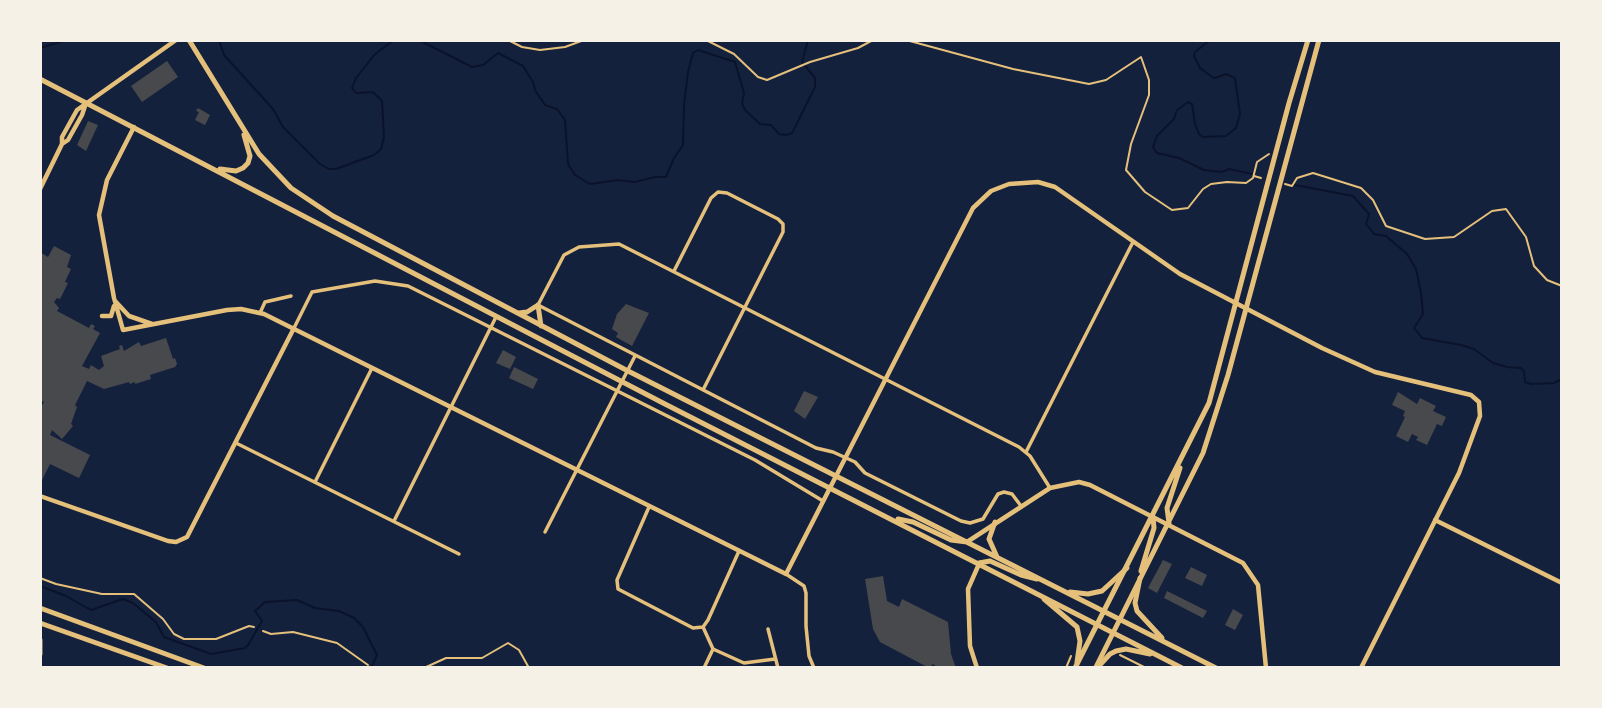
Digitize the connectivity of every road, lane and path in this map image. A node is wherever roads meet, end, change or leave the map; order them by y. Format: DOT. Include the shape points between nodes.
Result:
graph roads {
  1 [pos="176,40"];
  2 [pos="189,40"];
  3 [pos="508,40"];
  4 [pos="584,40"];
  5 [pos="706,40"];
  6 [pos="873,40"];
  7 [pos="906,40"];
  8 [pos="1308,40"];
  9 [pos="1319,40"];
  10 [pos="40,79"];
  11 [pos="86,102"];
  12 [pos="240,126"];
  13 [pos="134,127"];
  14 [pos="1270,153"];
  15 [pos="214,168"];
  16 [pos="1253,176"];
  17 [pos="1261,178"];
  18 [pos="1284,184"];
  19 [pos="40,189"];
  20 [pos="1133,242"];
  21 [pos="674,271"];
  22 [pos="1562,286"];
  23 [pos="292,296"];
  24 [pos="114,298"];
  25 [pos="1237,303"];
  26 [pos="538,305"];
  27 [pos="745,307"];
  28 [pos="1246,309"];
  29 [pos="260,313"];
  30 [pos="516,314"];
  31 [pos="102,316"];
  32 [pos="496,316"];
  33 [pos="155,324"];
  34 [pos="541,326"];
  35 [pos="294,328"];
  36 [pos="491,328"];
  37 [pos="635,356"];
  38 [pos="372,368"];
  39 [pos="628,371"];
  40 [pos="885,379"];
  41 [pos="622,382"];
  42 [pos="703,390"];
  43 [pos="617,391"];
  44 [pos="451,408"];
  45 [pos="236,443"];
  46 [pos="1026,452"];
  47 [pos="845,458"];
  48 [pos="1181,462"];
  49 [pos="576,470"];
  50 [pos="835,477"];
  51 [pos="315,482"];
  52 [pos="830,487"];
  53 [pos="1049,488"];
  54 [pos="40,496"];
  55 [pos="823,501"];
  56 [pos="1021,506"];
  57 [pos="649,507"];
  58 [pos="1153,516"];
  59 [pos="891,518"];
  60 [pos="1435,520"];
  61 [pos="394,521"];
  62 [pos="995,522"];
  63 [pos="1169,523"];
  64 [pos="545,533"];
  65 [pos="967,542"];
  66 [pos="739,551"];
  67 [pos="459,554"];
  68 [pos="997,556"];
  69 [pos="979,563"];
  70 [pos="1127,568"];
  71 [pos="786,575"];
  72 [pos="40,578"];
  73 [pos="1040,578"];
  74 [pos="1140,578"];
  75 [pos="1562,583"];
  76 [pos="1067,592"];
  77 [pos="1037,593"];
  78 [pos="40,608"];
  79 [pos="1104,611"];
  80 [pos="1120,619"];
  81 [pos="40,623"];
  82 [pos="1097,625"];
  83 [pos="254,627"];
  84 [pos="703,627"];
  85 [pos="768,629"];
  86 [pos="263,631"];
  87 [pos="1113,632"];
  88 [pos="40,640"];
  89 [pos="1167,643"];
  90 [pos="713,649"];
  91 [pos="40,654"];
  92 [pos="1117,654"];
  93 [pos="1158,655"];
  94 [pos="775,659"];
  95 [pos="368,665"];
  96 [pos="1076,666"];
  97 [pos="1264,666"];
  98 [pos="167,668"];
  99 [pos="204,668"];
  100 [pos="424,668"];
  101 [pos="529,668"];
  102 [pos="704,668"];
  103 [pos="778,668"];
  104 [pos="814,668"];
  105 [pos="977,668"];
  106 [pos="1096,668"];
  107 [pos="1146,668"];
  108 [pos="1182,668"];
  109 [pos="1216,668"];
  110 [pos="1361,668"];
  1 -- 11 [label="street"];
  2 -- 12 [label="main road"];
  3 -- 4 [label="path" via="540,50"];
  5 -- 6 [label="path" via="734,54 763,80 770,80"];
  7 -- 16 [label="path" via="1089,84 1106,80 1141,57 1149,95 1126,170 1137,185 1162,205 1178,211 1191,206 1206,186 1246,183"];
  8 -- 25 [label="main road"];
  9 -- 28 [label="main road"];
  10 -- 11 [label="main road"];
  11 -- 13 [label="main road"];
  11 -- 19 [label="street" via="73,115"];
  12 -- 15 [label="main road" via="250,151 248,163 236,171"];
  12 -- 30 [label="main road" via="259,154 308,200"];
  13 -- 15 [label="main road"];
  13 -- 24 [label="street" via="107,180 100,205 100,232"];
  14 -- 16 [label="path" via="1257,162"];
  15 -- 32 [label="main road"];
  16 -- 17 [label="path"];
  18 -- 22 [label="path" via="1292,186 1297,178 1312,173 1355,186 1369,194 1389,228 1425,239 1458,236 1492,211 1506,209 1526,237 1534,266 1546,280"];
  20 -- 25 [label="street" via="1180,274"];
  20 -- 40 [label="street" via="1062,190 1030,181 998,188 973,208"];
  20 -- 46 [label="street"];
  21 -- 26 [label="street" via="617,244 579,247 564,255"];
  21 -- 27 [label="street"];
  21 -- 27 [label="street" via="712,198 718,192 727,193 783,224"];
  23 -- 29 [label="street" via="265,302"];
  24 -- 31 [label="street" via="112,314"];
  24 -- 33 [label="street" via="129,316"];
  24 -- 33 [label="street" via="123,330"];
  25 -- 28 [label="street"];
  25 -- 48 [label="main road" via="1209,403"];
  26 -- 30 [label="main road"];
  26 -- 34 [label="main road"];
  26 -- 37 [label="street"];
  27 -- 40 [label="street"];
  27 -- 42 [label="street"];
  28 -- 60 [label="street" via="1366,369 1471,395 1479,402 1481,411 1469,448"];
  28 -- 63 [label="main road" via="1203,453"];
  29 -- 33 [label="street" via="227,310"];
  29 -- 35 [label="street"];
  30 -- 34 [label="main road"];
  32 -- 36 [label="street"];
  32 -- 41 [label="main road"];
  34 -- 39 [label="main road"];
  35 -- 36 [label="street" via="312,292 375,281 412,288"];
  35 -- 38 [label="street"];
  35 -- 45 [label="street"];
  36 -- 43 [label="street"];
  36 -- 44 [label="street"];
  37 -- 39 [label="street"];
  37 -- 42 [label="street"];
  38 -- 44 [label="street"];
  38 -- 51 [label="street"];
  39 -- 41 [label="street"];
  39 -- 50 [label="main road"];
  40 -- 46 [label="street"];
  40 -- 47 [label="street"];
  41 -- 43 [label="street"];
  41 -- 52 [label="main road"];
  42 -- 47 [label="street" via="816,448"];
  43 -- 49 [label="street"];
  43 -- 55 [label="street" via="755,460"];
  44 -- 49 [label="street"];
  44 -- 61 [label="street"];
  45 -- 51 [label="street"];
  45 -- 54 [label="street" via="183,540 169,541"];
  46 -- 53 [label="street"];
  47 -- 50 [label="street"];
  47 -- 56 [label="street" via="965,523 983,519 998,494 1004,492 1012,494"];
  48 -- 58 [label="main road"];
  48 -- 63 [label="main road" via="1167,508"];
  49 -- 57 [label="street"];
  49 -- 64 [label="street"];
  50 -- 52 [label="street"];
  50 -- 65 [label="main road"];
  51 -- 61 [label="street"];
  52 -- 55 [label="street"];
  52 -- 59 [label="main road"];
  53 -- 56 [label="street"];
  53 -- 58 [label="street" via="1079,482"];
  55 -- 71 [label="street"];
  56 -- 62 [label="street"];
  57 -- 66 [label="street"];
  57 -- 84 [label="street" via="618,589 693,628"];
  58 -- 63 [label="street"];
  58 -- 70 [label="main road"];
  58 -- 74 [label="main road"];
  59 -- 65 [label="main road"];
  59 -- 69 [label="main road"];
  60 -- 75 [label="street"];
  60 -- 110 [label="street"];
  61 -- 67 [label="street"];
  62 -- 65 [label="street"];
  62 -- 68 [label="main road" via="989,539"];
  63 -- 74 [label="main road"];
  63 -- 97 [label="street" via="1231,555 1250,571 1261,603"];
  65 -- 68 [label="main road"];
  66 -- 71 [label="street"];
  66 -- 84 [label="street"];
  68 -- 73 [label="main road"];
  69 -- 73 [label="main road" via="990,561"];
  69 -- 77 [label="main road"];
  69 -- 105 [label="street" via="968,589 970,646"];
  70 -- 76 [label="main road" via="1098,593"];
  70 -- 79 [label="main road"];
  71 -- 104 [label="street" via="804,586"];
  72 -- 83 [label="path" via="102,594 134,594 184,639 216,639"];
  73 -- 76 [label="main road"];
  74 -- 80 [label="main road"];
  74 -- 89 [label="main road" via="1137,611"];
  76 -- 79 [label="main road"];
  77 -- 82 [label="main road"];
  77 -- 96 [label="main road" via="1077,627"];
  78 -- 99 [label="main road"];
  79 -- 80 [label="main road"];
  79 -- 82 [label="main road"];
  80 -- 87 [label="main road"];
  80 -- 89 [label="main road"];
  81 -- 98 [label="main road"];
  82 -- 87 [label="main road"];
  82 -- 96 [label="main road"];
  84 -- 90 [label="street"];
  85 -- 94 [label="street"];
  86 -- 95 [label="path" via="293,632 337,643"];
  87 -- 93 [label="main road"];
  87 -- 106 [label="main road"];
  88 -- 91 [label="main road"];
  89 -- 109 [label="main road"];
  90 -- 94 [label="street" via="744,663"];
  90 -- 102 [label="street"];
  92 -- 107 [label="path"];
  93 -- 106 [label="main road" via="1121,649"];
  93 -- 108 [label="main road"];
  94 -- 103 [label="street"];
  100 -- 101 [label="path" via="443,658 482,657 508,643 519,650"];
}
